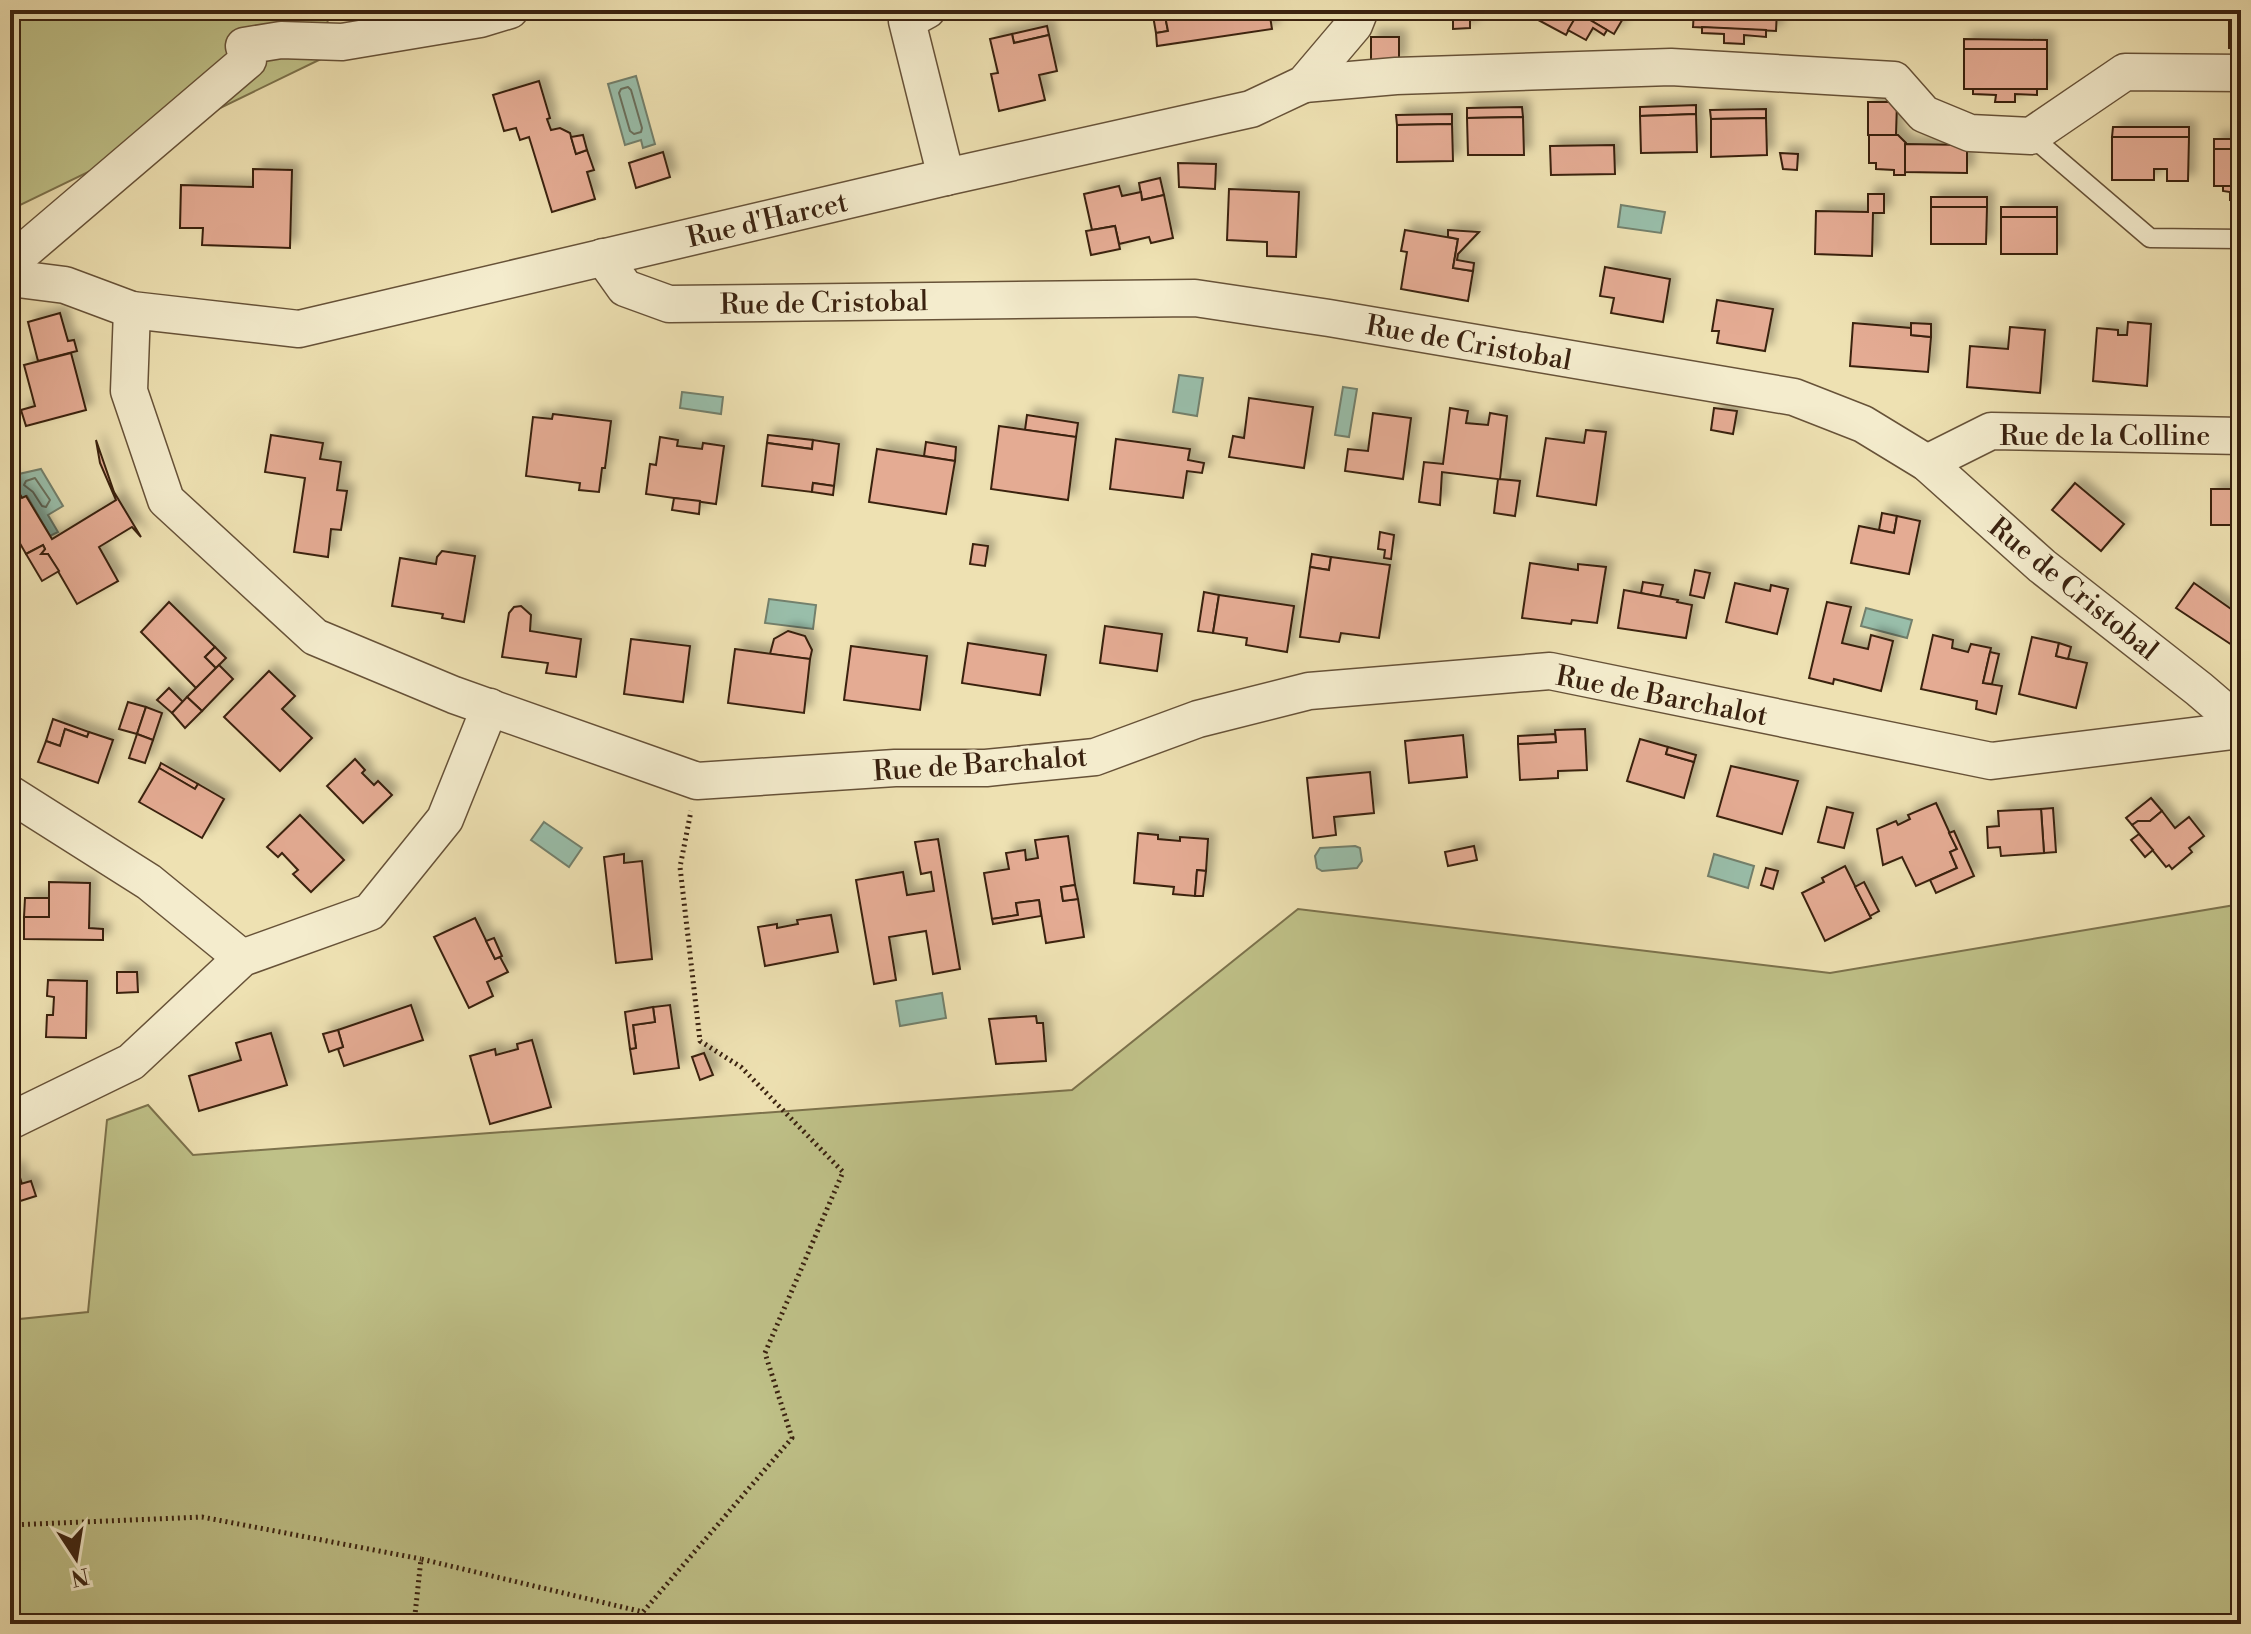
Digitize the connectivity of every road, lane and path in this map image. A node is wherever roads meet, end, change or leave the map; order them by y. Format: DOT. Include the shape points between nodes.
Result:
graph roads {
  1 [pos="510,10"];
  2 [pos="927,10"];
  3 [pos="1360,10"];
  4 [pos="2241,73"];
  5 [pos="1304,84"];
  6 [pos="2031,136"];
  7 [pos="946,177"];
  8 [pos="2241,239"];
  9 [pos="603,257"];
  10 [pos="10,263"];
  11 [pos="10,278"];
  12 [pos="132,310"];
  13 [pos="2241,436"];
  14 [pos="1927,463"];
  15 [pos="490,707"];
  16 [pos="2241,728"];
  17 [pos="697,781"];
  18 [pos="10,794"];
  19 [pos="242,958"];
  20 [pos="10,1121"];
  21 [pos="10,1525"];
  22 [pos="421,1559"];
  23 [pos="414,1624"];
  1 -- 10 [label="street" via="342,42 281,40 244,46 248,60"];
  2 -- 7 [label="street" via="907,21"];
  3 -- 5 [label="street, Rue d'Harcet" via="1354,25"];
  4 -- 6 [label="street" via="2125,72"];
  5 -- 6 [label="street" via="1671,67 1894,80 1924,114 1970,133"];
  5 -- 7 [label="street, Rue d'Harcet" via="1251,109"];
  6 -- 8 [label="lane" via="2150,238"];
  7 -- 9 [label="street, Rue d'Harcet"];
  9 -- 12 [label="street, Rue d'Harcet" via="299,329"];
  9 -- 14 [label="street, Rue de Cristobal" via="625,288 669,304 1195,298 1329,318 1794,397 1863,424"];
  11 -- 12 [label="street, Rue d'Harcet" via="65,285"];
  12 -- 15 [label="street, Rue de Barchalot" via="129,391 166,500 315,637"];
  13 -- 14 [label="street, Rue de la Colline" via="1991,431"];
  14 -- 16 [label="street, Rue de Cristobal" via="2042,566"];
  15 -- 17 [label="street, Rue de Barchalot"];
  15 -- 19 [label="street" via="445,819 370,912"];
  16 -- 17 [label="street, Rue de Barchalot" via="1991,761 1550,671 1309,691 1198,719 1095,757 986,768 895,768"];
  17 -- 22 [label="path" via="680,867 700,1041 741,1067 843,1172 765,1353 792,1438 643,1612"];
  18 -- 19 [label="street" via="149,882"];
  19 -- 20 [label="street" via="131,1062"];
  21 -- 22 [label="path" via="202,1517"];
  22 -- 23 [label="path"];
}
